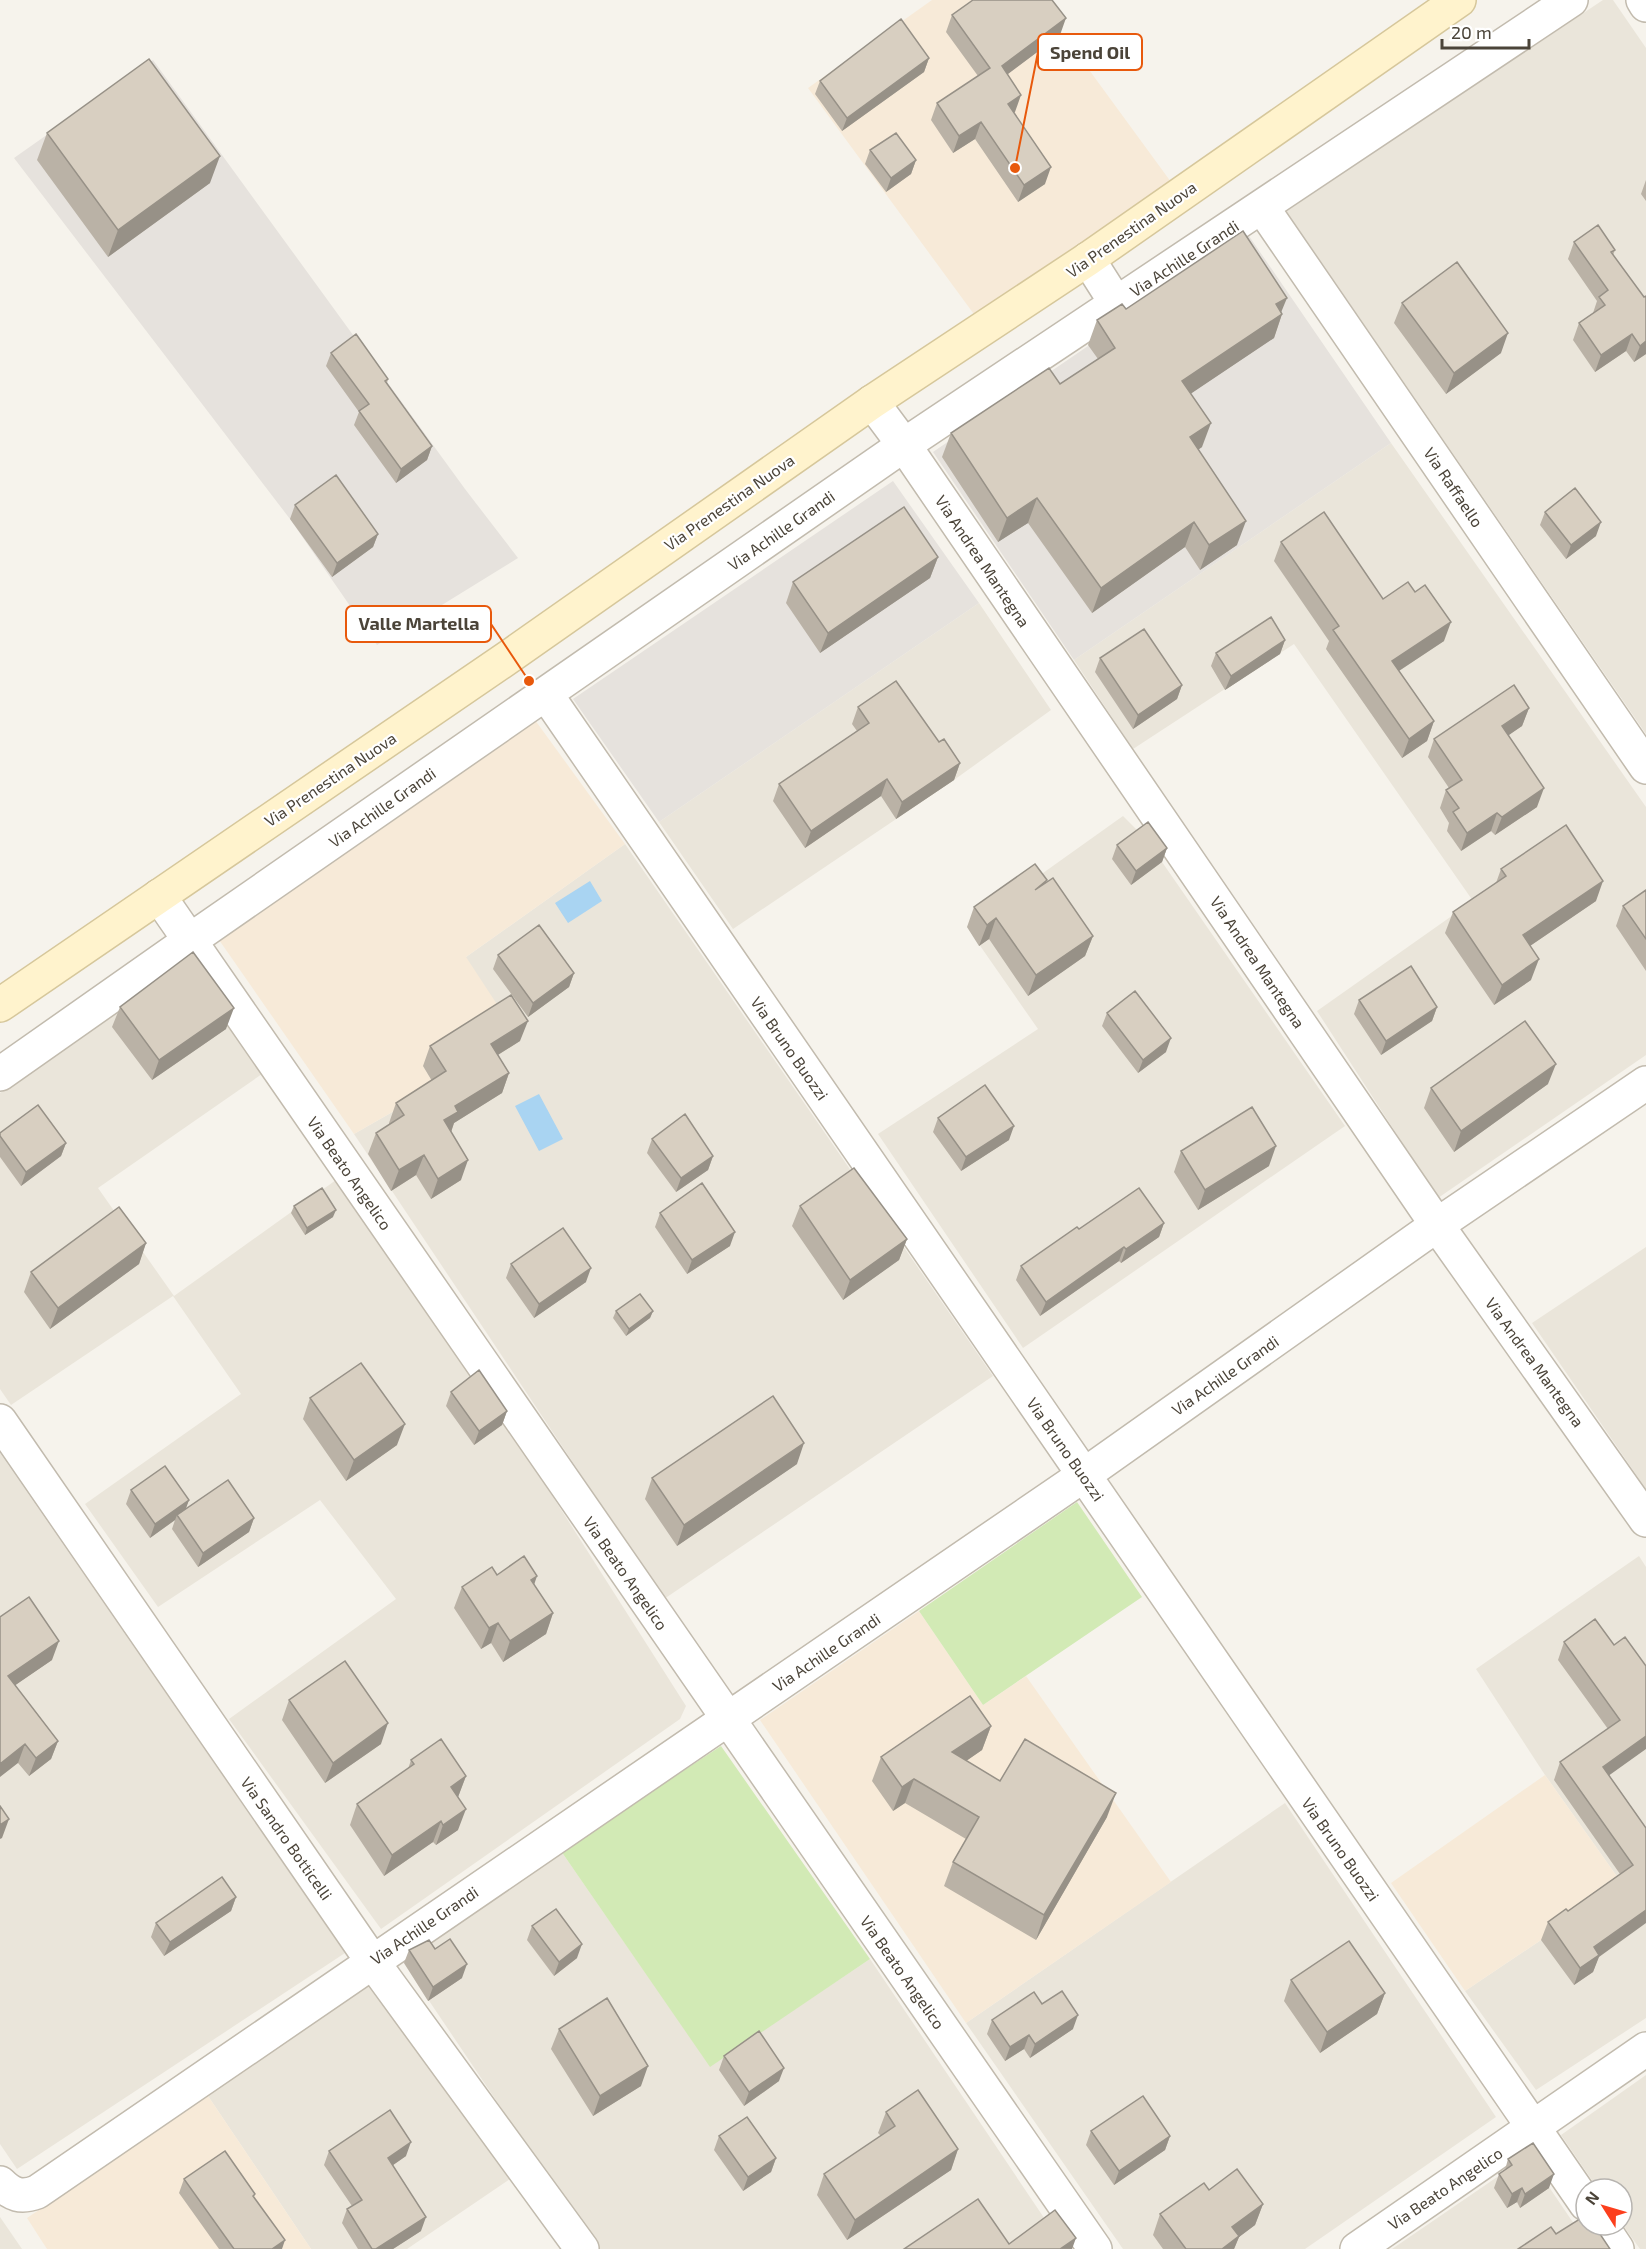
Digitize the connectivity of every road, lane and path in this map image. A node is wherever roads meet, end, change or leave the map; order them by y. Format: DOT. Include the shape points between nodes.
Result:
graph roads {
  1 [pos="1459,0"];
  2 [pos="1572,0"];
  3 [pos="1643,0"];
  4 [pos="1646,5"];
  5 [pos="1262,207"];
  6 [pos="1088,259"];
  7 [pos="1116,303"];
  8 [pos="872,402"];
  9 [pos="904,445"];
  10 [pos="546,694"];
  11 [pos="1646,767"];
  12 [pos="159,896"];
  13 [pos="189,941"];
  14 [pos="0,1005"];
  15 [pos="0,1074"];
  16 [pos="1646,1083"];
  17 [pos="1437,1225"];
  18 [pos="0,1421"];
  19 [pos="1084,1475"];
  20 [pos="1646,1520"];
  21 [pos="728,1719"];
  22 [pos="372,1961"];
  23 [pos="1646,2049"];
  24 [pos="1533,2128"];
  25 [pos="0,2183"];
  26 [pos="1574,2187"];
  27 [pos="582,2249"];
  28 [pos="1095,2249"];
  29 [pos="1357,2249"];
  1 -- 6 [label="main road, Via Prenestina Nuova"];
  2 -- 5 [label="street, Via Achille Grandi"];
  3 -- 4 [label="street"];
  5 -- 7 [label="street, Via Achille Grandi"];
  5 -- 11 [label="street, Via Raffaello"];
  6 -- 7 [label="street"];
  6 -- 8 [label="main road, Via Prenestina Nuova"];
  7 -- 9 [label="street, Via Achille Grandi"];
  8 -- 9 [label="street, Via Andrea Mantegna"];
  8 -- 12 [label="main road, Via Prenestina Nuova"];
  9 -- 10 [label="street, Via Achille Grandi"];
  9 -- 17 [label="street, Via Andrea Mantegna"];
  10 -- 13 [label="street, Via Achille Grandi"];
  10 -- 19 [label="street, Via Bruno Buozzi"];
  12 -- 13 [label="street, Via Beato Angelico"];
  12 -- 14 [label="main road, Via Prenestina Nuova"];
  13 -- 15 [label="street, Via Achille Grandi"];
  13 -- 21 [label="street, Via Beato Angelico"];
  16 -- 17 [label="street, Via Achille Grandi"];
  17 -- 19 [label="street, Via Achille Grandi"];
  17 -- 20 [label="street, Via Andrea Mantegna"];
  18 -- 22 [label="street, Via Sandro Botticelli"];
  19 -- 21 [label="street, Via Achille Grandi"];
  19 -- 24 [label="street, Via Bruno Buozzi"];
  21 -- 22 [label="street, Via Achille Grandi"];
  21 -- 28 [label="street, Via Beato Angelico"];
  22 -- 25 [label="street, Via Achille Grandi" via="37,2192 19,2196"];
  22 -- 27 [label="street, Via Sandro Botticelli"];
  23 -- 24 [label="street, Via Beato Angelico"];
  24 -- 26 [label="street, Via Bruno Buozzi"];
  24 -- 29 [label="street, Via Beato Angelico"];
}
